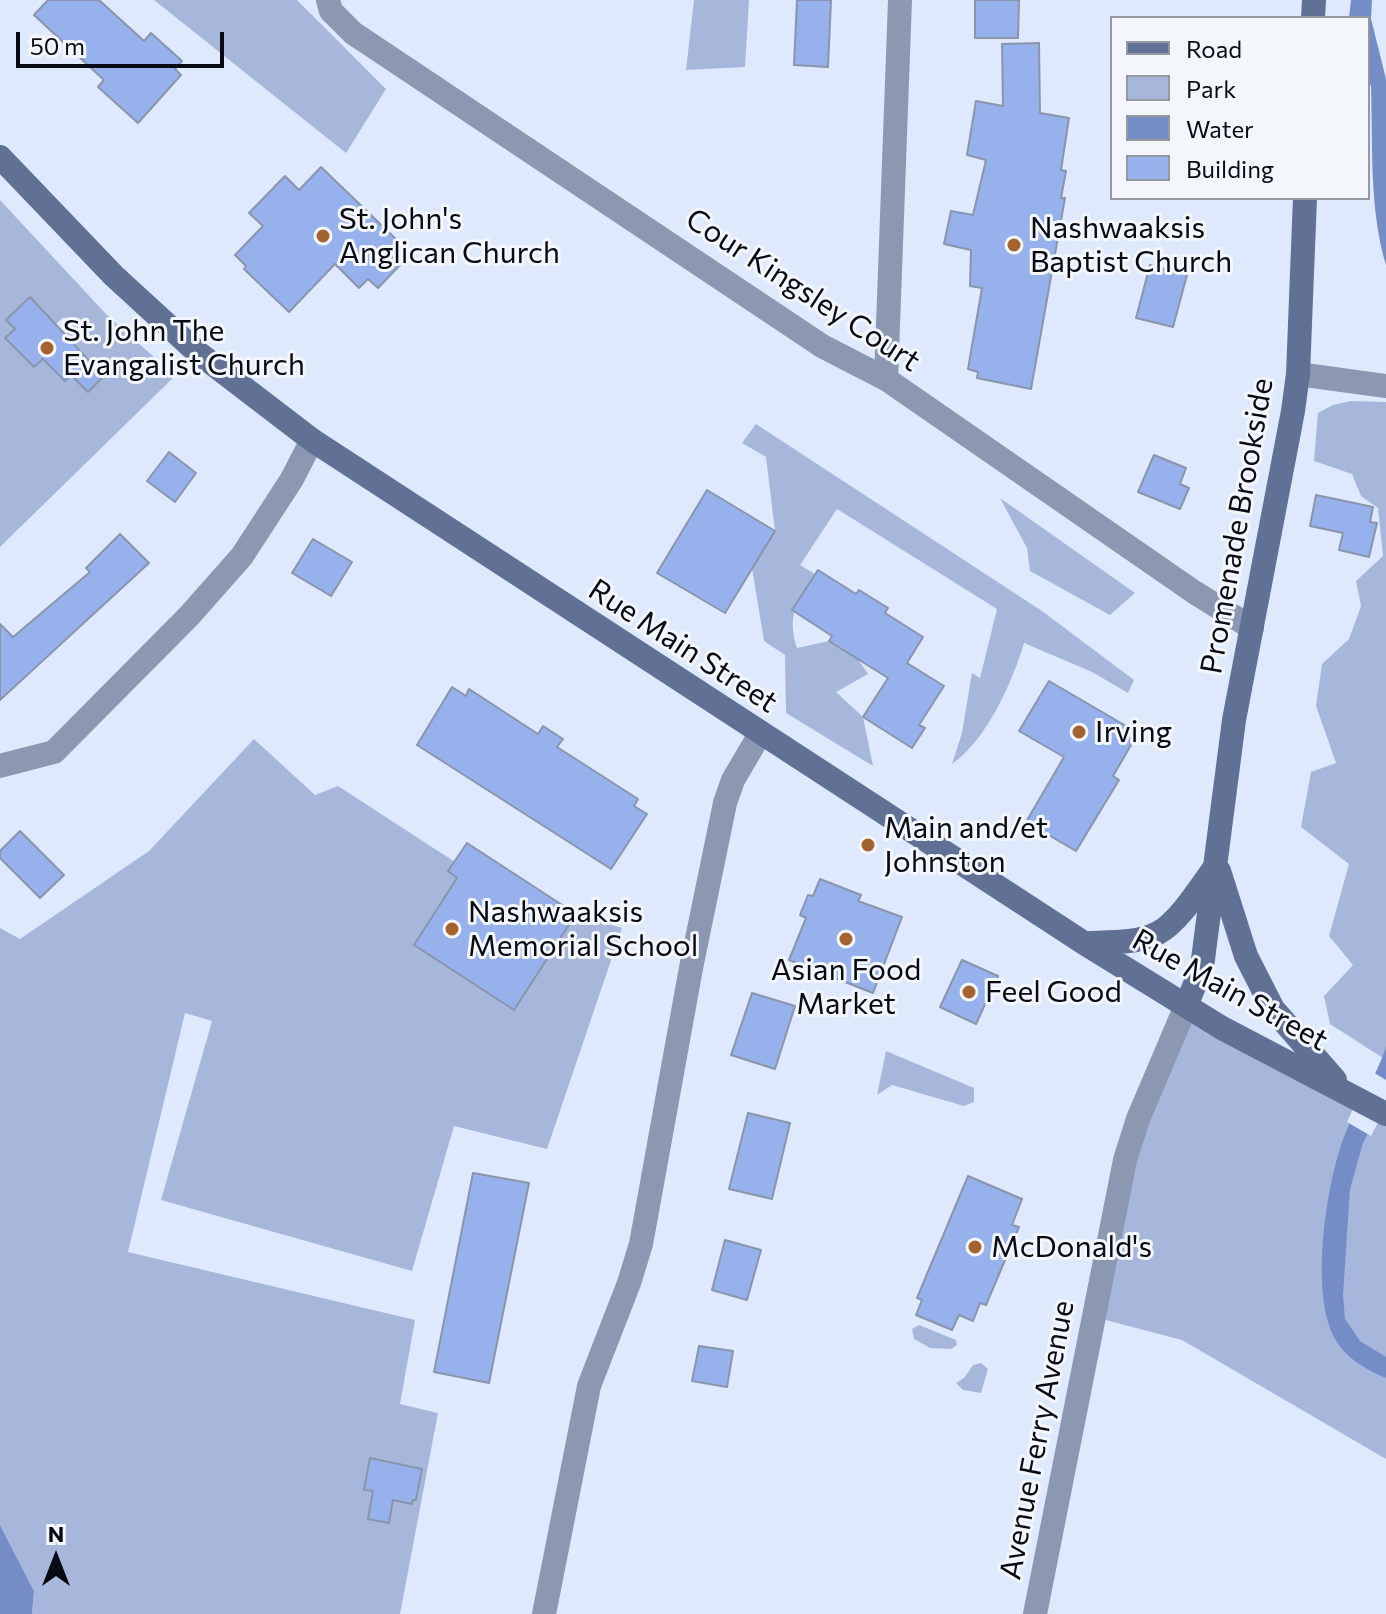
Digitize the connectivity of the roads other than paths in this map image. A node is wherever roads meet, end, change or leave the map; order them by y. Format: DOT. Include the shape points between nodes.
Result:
graph roads {
  1 [pos="328,0"];
  2 [pos="900,0"];
  3 [pos="0,157"];
  4 [pos="1305,200"];
  5 [pos="1298,374"];
  6 [pos="886,379"];
  7 [pos="1384,386"];
  8 [pos="312,440"];
  9 [pos="1252,628"];
  10 [pos="760,734"];
  11 [pos="0,766"];
  12 [pos="1217,865"];
  13 [pos="1084,943"];
  14 [pos="1186,1006"];
  15 [pos="1344,1090"];
  16 [pos="1386,1114"];
  17 [pos="544,1614"];
  18 [pos="1035,1614"];
  1 -- 6 [label="street, Cour Kingsley Court" via="331,11 353,33 822,346"];
  2 -- 6 [label="street"];
  3 -- 8 [label="main road, Rue Main Street" via="176,333"];
  4 -- 5 [label="main road, Promenade Brookside"];
  5 -- 7 [label="street"];
  5 -- 9 [label="main road, Promenade Brookside"];
  6 -- 9 [label="street, Cour Kingsley Court"];
  8 -- 10 [label="main road, Rue Main Street"];
  8 -- 11 [label="street" via="242,556 189,616 54,752"];
  9 -- 12 [label="main road, Promenade Brookside" via="1232,733"];
  10 -- 13 [label="main road, Rue Main Street"];
  10 -- 17 [label="street" via="725,803 641,1244 589,1386"];
  12 -- 13 [label="main road" via="1158,933 1125,942"];
  12 -- 14 [label="main road, Promenade Brookside" via="1202,967"];
  12 -- 15 [label="main road" via="1246,956 1273,1009"];
  13 -- 14 [label="main road, Rue Main Street"];
  14 -- 15 [label="main road, Rue Main Street"];
  14 -- 18 [label="street, Avenue Ferry Avenue" via="1125,1160"];
  15 -- 16 [label="main road, Rue Main Street"];
}
